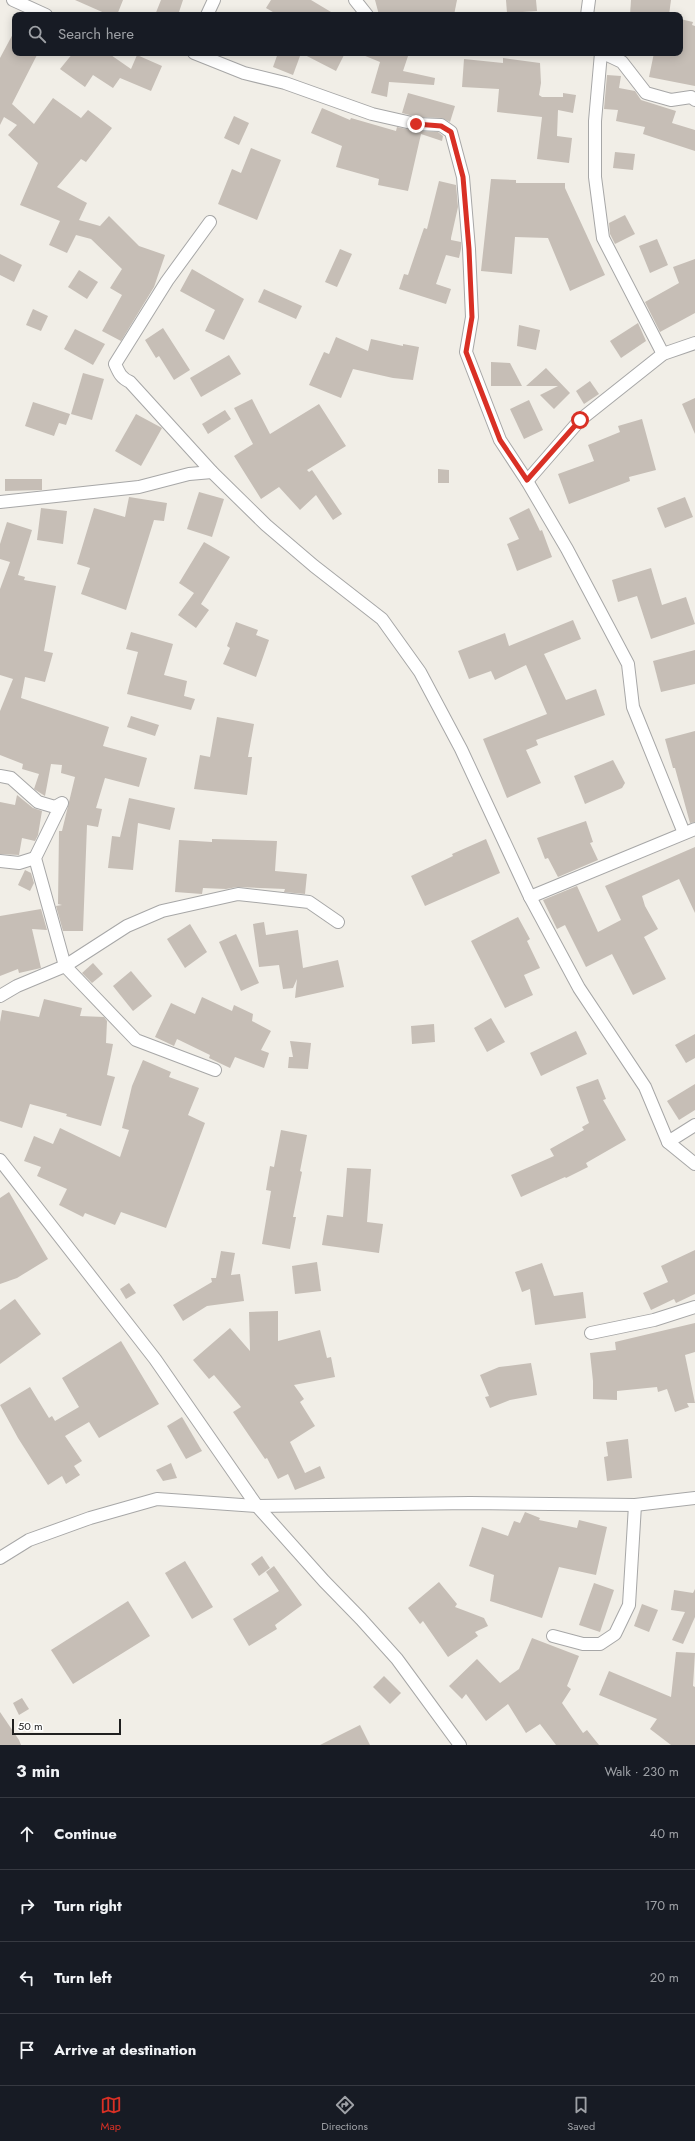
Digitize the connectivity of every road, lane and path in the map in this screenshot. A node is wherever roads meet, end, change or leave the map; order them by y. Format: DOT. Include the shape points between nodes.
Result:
graph roads {
  1 [pos="13,0"];
  2 [pos="214,0"];
  3 [pos="355,0"];
  4 [pos="589,0"];
  5 [pos="39,12"];
  6 [pos="208,12"];
  7 [pos="365,12"];
  8 [pos="587,12"];
  9 [pos="202,56"];
  10 [pos="602,56"];
  11 [pos="609,56"];
  12 [pos="695,100"];
  13 [pos="210,222"];
  14 [pos="695,343"];
  15 [pos="663,354"];
  16 [pos="212,472"];
  17 [pos="527,480"];
  18 [pos="0,502"];
  19 [pos="0,776"];
  20 [pos="689,831"];
  21 [pos="35,858"];
  22 [pos="0,861"];
  23 [pos="530,897"];
  24 [pos="338,922"];
  25 [pos="65,966"];
  26 [pos="0,996"];
  27 [pos="215,1070"];
  28 [pos="695,1125"];
  29 [pos="668,1142"];
  30 [pos="0,1160"];
  31 [pos="695,1164"];
  32 [pos="695,1307"];
  33 [pos="591,1333"];
  34 [pos="695,1498"];
  35 [pos="635,1505"];
  36 [pos="258,1506"];
  37 [pos="0,1558"];
  38 [pos="553,1636"];
  39 [pos="460,1745"];
  1 -- 5 [label="street"];
  2 -- 6 [label="street"];
  3 -- 7 [label="street"];
  4 -- 8 [label="street"];
  9 -- 17 [label="street" via="244,73 285,83 372,114 416,124 441,126 451,132 463,177 469,249 472,317 466,352 500,440"];
  10 -- 15 [label="street" via="595,121 595,169 603,238"];
  11 -- 12 [label="street" via="622,62 646,93 670,100 691,97"];
  13 -- 16 [label="street" via="167,281 116,364 123,379 130,382"];
  14 -- 15 [label="street"];
  15 -- 17 [label="street" via="580,420"];
  16 -- 18 [label="street" via="189,474 139,487"];
  16 -- 23 [label="street" via="302,556 382,619 420,672 461,749"];
  17 -- 20 [label="street" via="628,664 633,707"];
  19 -- 21 [label="street" via="11,778 38,802 55,807 62,803"];
  20 -- 23 [label="street"];
  21 -- 22 [label="street" via="19,863"];
  21 -- 25 [label="street"];
  23 -- 29 [label="street" via="579,988 645,1087"];
  24 -- 25 [label="street" via="309,902 238,894 162,911 127,926"];
  25 -- 26 [label="street"];
  25 -- 27 [label="street" via="136,1040"];
  28 -- 29 [label="street"];
  29 -- 31 [label="street"];
  30 -- 36 [label="street" via="155,1359"];
  32 -- 33 [label="street" via="654,1320"];
  34 -- 35 [label="street"];
  35 -- 36 [label="street" via="470,1503"];
  35 -- 38 [label="street" via="629,1605 615,1634 600,1644 583,1644"];
  36 -- 37 [label="street" via="157,1499 90,1518 36,1538"];
  36 -- 39 [label="street" via="396,1658"];
}
